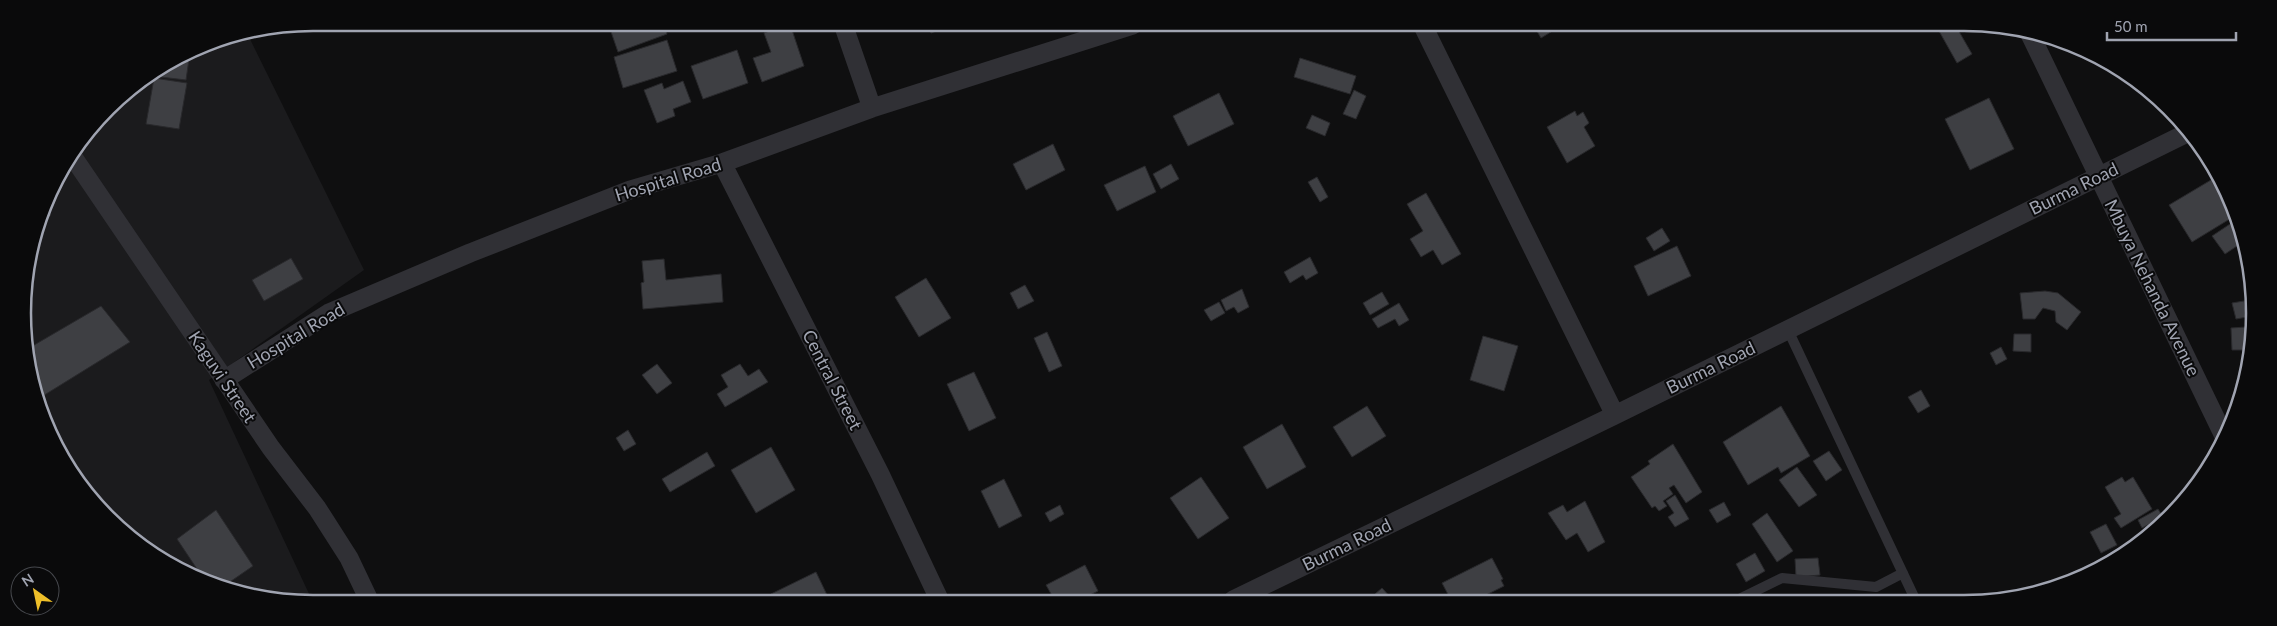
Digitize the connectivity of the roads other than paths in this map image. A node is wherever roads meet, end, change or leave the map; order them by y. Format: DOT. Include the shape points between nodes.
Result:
graph roads {
  1 [pos="845,31"];
  2 [pos="1114,31"];
  3 [pos="1425,31"];
  4 [pos="2033,40"];
  5 [pos="872,108"];
  6 [pos="2183,135"];
  7 [pos="76,161"];
  8 [pos="722,163"];
  9 [pos="2098,177"];
  10 [pos="1788,330"];
  11 [pos="224,380"];
  12 [pos="1615,415"];
  13 [pos="2221,429"];
  14 [pos="1903,573"];
  15 [pos="367,595"];
  16 [pos="937,595"];
  17 [pos="1243,595"];
  18 [pos="1747,595"];
  19 [pos="1913,595"];
  1 -- 5 [label="street"];
  2 -- 5 [label="street, Hospital Road"];
  3 -- 12 [label="street"];
  4 -- 9 [label="street, Mbuya Nehanda Avenue"];
  5 -- 8 [label="street, Hospital Road"];
  6 -- 9 [label="street, Burma Road"];
  7 -- 11 [label="street, Kaguvi Street"];
  8 -- 11 [label="street, Hospital Road" via="630,190 329,313"];
  8 -- 16 [label="street, Central Street" via="880,474"];
  9 -- 10 [label="street, Burma Road"];
  9 -- 13 [label="street, Mbuya Nehanda Avenue"];
  10 -- 12 [label="street, Burma Road"];
  10 -- 14 [label="lane"];
  11 -- 15 [label="street, Kaguvi Street" via="317,508 349,558"];
  12 -- 17 [label="street, Burma Road"];
  14 -- 18 [label="lane" via="1876,587 1782,578"];
  14 -- 19 [label="lane"];
}
